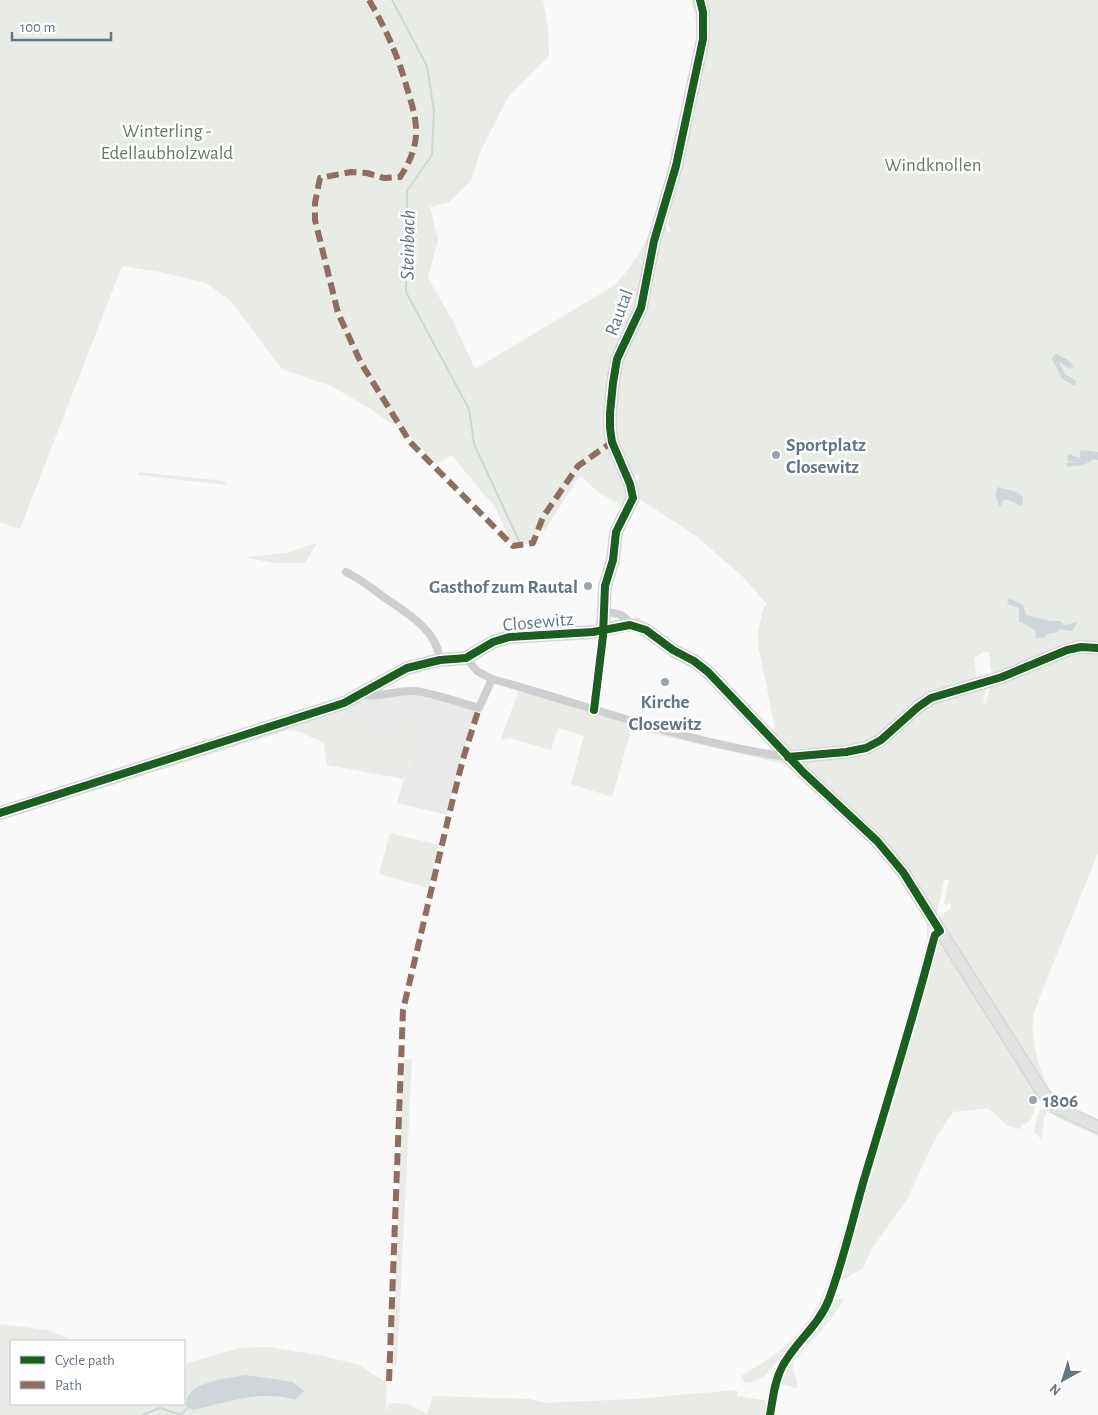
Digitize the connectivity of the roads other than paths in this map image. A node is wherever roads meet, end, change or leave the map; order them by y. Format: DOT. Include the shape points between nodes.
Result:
graph roads {
  1 [pos="700,0"];
  2 [pos="346,572"];
  3 [pos="604,612"];
  4 [pos="630,624"];
  5 [pos="603,630"];
  6 [pos="1098,648"];
  7 [pos="466,658"];
  8 [pos="440,660"];
  9 [pos="492,679"];
  10 [pos="361,695"];
  11 [pos="594,710"];
  12 [pos="788,757"];
  13 [pos="0,813"];
  14 [pos="940,931"];
  15 [pos="1098,1127"];
  16 [pos="770,1415"];
  1 -- 3 [label="street, Rautal" via="703,38 676,166 654,241 641,308 615,367 610,428 612,442 634,498 616,532 613,560 605,586"];
  2 -- 8 [label="street" via="416,620 431,637"];
  3 -- 4 [label="street" via="622,615"];
  3 -- 5 [label="street, Rautal"];
  4 -- 5 [label="street, Closewitz"];
  4 -- 12 [label="street" via="646,630 708,672"];
  5 -- 7 [label="street, Closewitz" via="509,638 493,642"];
  5 -- 11 [label="street"];
  6 -- 12 [label="street" via="1067,650 989,682 931,698 882,740 866,748"];
  7 -- 8 [label="street, Closewitz"];
  7 -- 9 [label="street" via="477,671"];
  8 -- 10 [label="street, Closewitz" via="407,668"];
  9 -- 10 [label="street" via="479,708 415,691"];
  9 -- 11 [label="street"];
  10 -- 13 [label="street, Closewitz" via="342,704"];
  11 -- 12 [label="street" via="686,736"];
  12 -- 14 [label="street" via="891,856"];
  14 -- 15 [label="street" via="1043,1093 1057,1108"];
  14 -- 16 [label="street" via="935,935 828,1301 819,1319 782,1366"];
}
